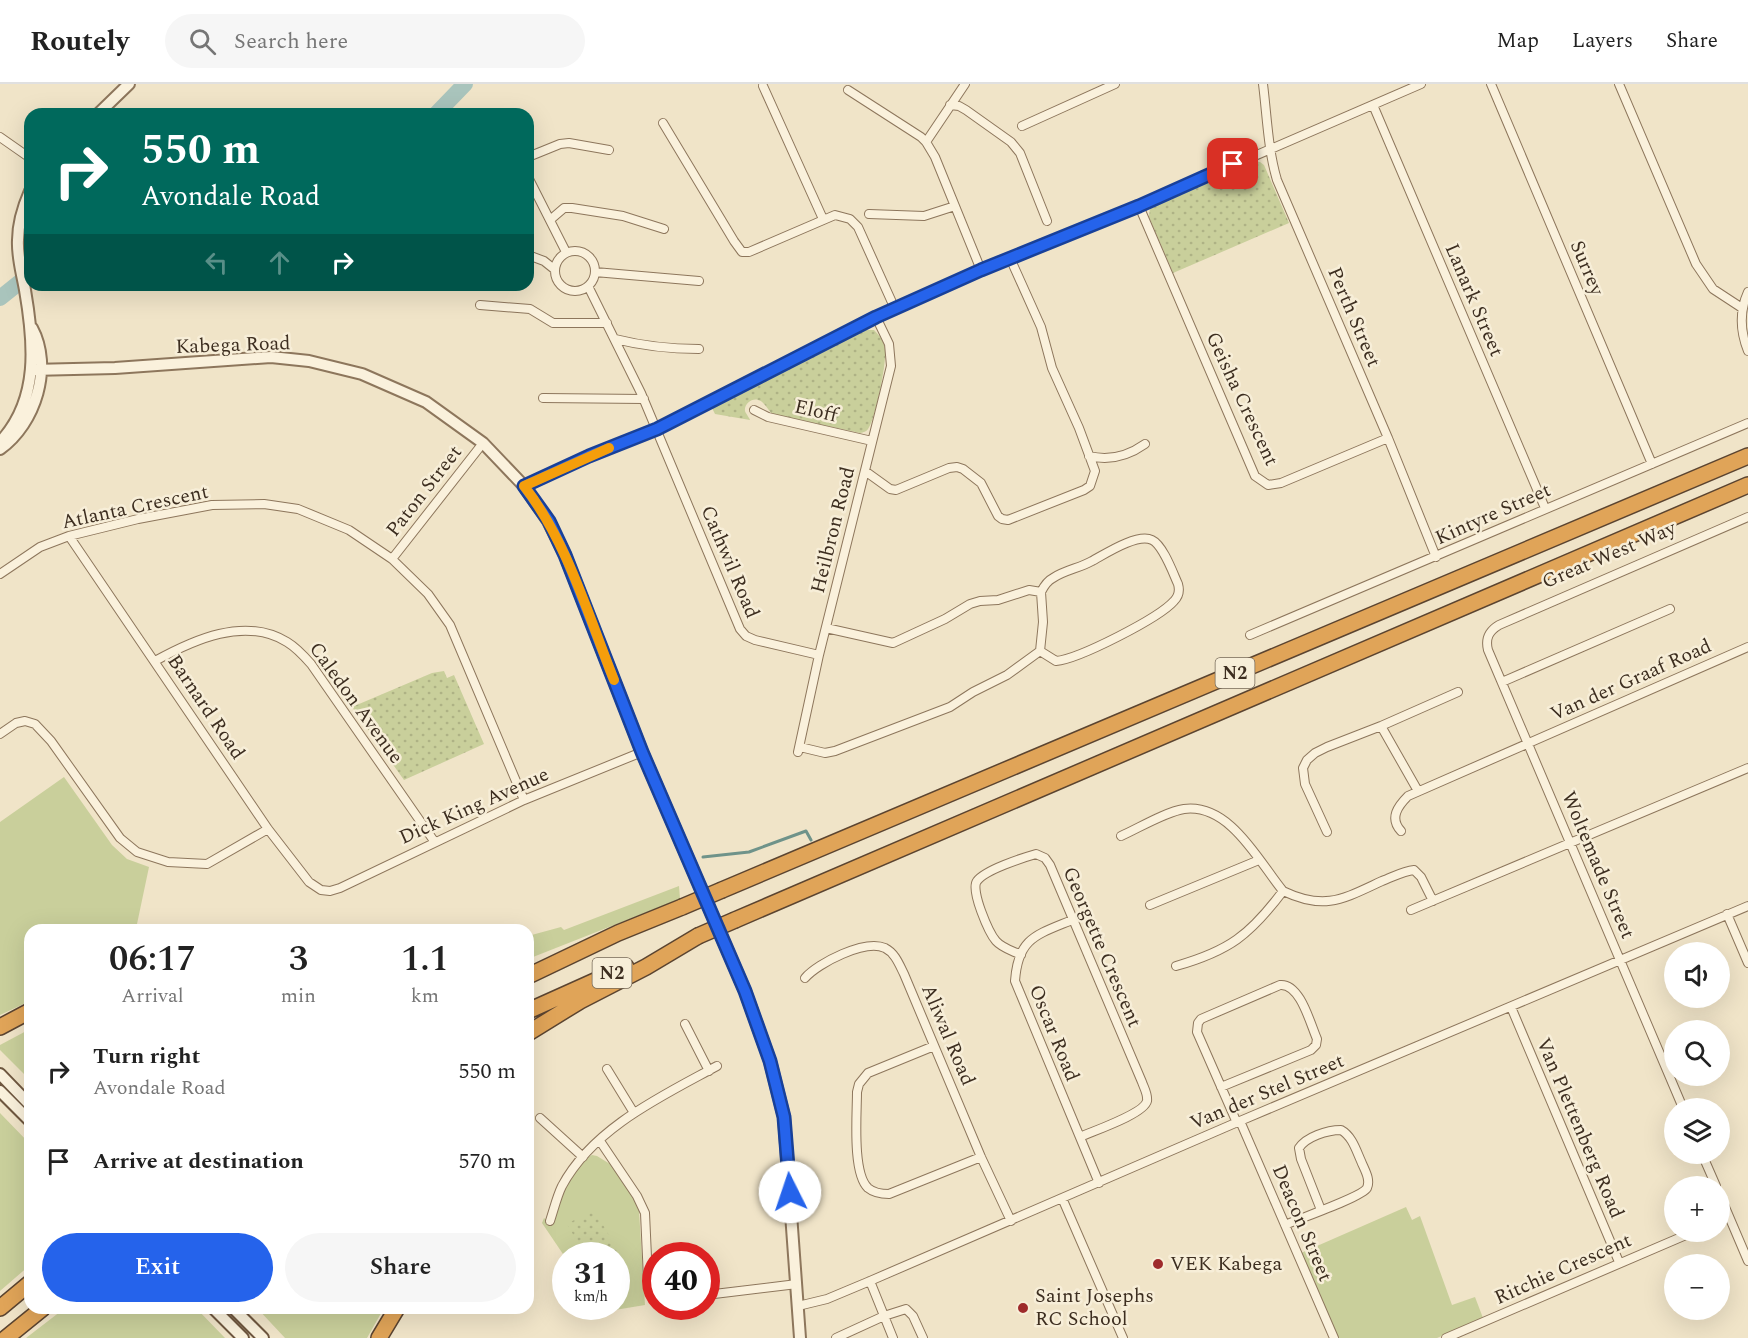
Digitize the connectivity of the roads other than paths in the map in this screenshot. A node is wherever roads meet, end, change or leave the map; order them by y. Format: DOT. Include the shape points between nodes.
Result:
graph roads {
  1 [pos="129,84"];
  2 [pos="965,84"];
  3 [pos="1115,84"];
  4 [pos="1263,84"];
  5 [pos="1421,84"];
  6 [pos="1491,84"];
  7 [pos="1619,84"];
  8 [pos="763,86"];
  9 [pos="848,90"];
  10 [pos="951,105"];
  11 [pos="1373,105"];
  12 [pos="104,108"];
  13 [pos="663,123"];
  14 [pos="1022,126"];
  15 [pos="0,137"];
  16 [pos="926,142"];
  17 [pos="1271,147"];
  18 [pos="609,150"];
  19 [pos="24,154"];
  20 [pos="534,155"];
  21 [pos="534,189"];
  22 [pos="956,206"];
  23 [pos="1139,206"];
  24 [pos="24,208"];
  25 [pos="869,214"];
  26 [pos="823,219"];
  27 [pos="550,220"];
  28 [pos="1047,221"];
  29 [pos="664,229"];
  30 [pos="566,252"];
  31 [pos="534,257"];
  32 [pos="1010,258"];
  33 [pos="554,269"];
  34 [pos="981,270"];
  35 [pos="595,272"];
  36 [pos="699,281"];
  37 [pos="24,285"];
  38 [pos="588,286"];
  39 [pos="25,291"];
  40 [pos="1748,292"];
  41 [pos="480,305"];
  42 [pos="1742,308"];
  43 [pos="895,309"];
  44 [pos="876,317"];
  45 [pos="607,323"];
  46 [pos="615,339"];
  47 [pos="638,345"];
  48 [pos="699,349"];
  49 [pos="1748,351"];
  50 [pos="623,356"];
  51 [pos="37,370"];
  52 [pos="543,398"];
  53 [pos="644,399"];
  54 [pos="754,410"];
  55 [pos="1748,423"];
  56 [pos="657,429"];
  57 [pos="1388,438"];
  58 [pos="872,441"];
  59 [pos="0,442"];
  60 [pos="483,443"];
  61 [pos="1145,444"];
  62 [pos="0,449"];
  63 [pos="1089,456"];
  64 [pos="1748,456"];
  65 [pos="1652,464"];
  66 [pos="865,471"];
  67 [pos="1748,485"];
  68 [pos="524,486"];
  69 [pos="1545,508"];
  70 [pos="1748,518"];
  71 [pos="69,536"];
  72 [pos="1436,557"];
  73 [pos="392,559"];
  74 [pos="0,574"];
  75 [pos="1041,592"];
  76 [pos="1670,609"];
  77 [pos="826,628"];
  78 [pos="1250,634"];
  79 [pos="1488,634"];
  80 [pos="1748,647"];
  81 [pos="1040,651"];
  82 [pos="819,655"];
  83 [pos="155,661"];
  84 [pos="1502,682"];
  85 [pos="1458,692"];
  86 [pos="1381,726"];
  87 [pos="0,734"];
  88 [pos="1528,744"];
  89 [pos="642,752"];
  90 [pos="1748,768"];
  91 [pos="1418,791"];
  92 [pos="524,800"];
  93 [pos="268,829"];
  94 [pos="1401,831"];
  95 [pos="1328,832"];
  96 [pos="1121,836"];
  97 [pos="434,842"];
  98 [pos="1571,843"];
  99 [pos="1259,860"];
  100 [pos="321,890"];
  101 [pos="1283,891"];
  102 [pos="1432,901"];
  103 [pos="1150,904"];
  104 [pos="1748,906"];
  105 [pos="1411,910"];
  106 [pos="1727,914"];
  107 [pos="1072,920"];
  108 [pos="618,933"];
  109 [pos="698,936"];
  110 [pos="1021,955"];
  111 [pos="1620,960"];
  112 [pos="1748,963"];
  113 [pos="1176,966"];
  114 [pos="534,968"];
  115 [pos="534,973"];
  116 [pos="805,978"];
  117 [pos="1511,1007"];
  118 [pos="534,1008"];
  119 [pos="24,1014"];
  120 [pos="685,1024"];
  121 [pos="1,1027"];
  122 [pos="534,1029"];
  123 [pos="934,1046"];
  124 [pos="717,1066"];
  125 [pos="607,1069"];
  126 [pos="709,1071"];
  127 [pos="0,1074"];
  128 [pos="1221,1087"];
  129 [pos="0,1091"];
  130 [pos="1679,1098"];
  131 [pos="24,1099"];
  132 [pos="634,1113"];
  133 [pos="24,1115"];
  134 [pos="540,1118"];
  135 [pos="1238,1122"];
  136 [pos="1080,1137"];
  137 [pos="600,1141"];
  138 [pos="583,1157"];
  139 [pos="981,1157"];
  140 [pos="1099,1183"];
  141 [pos="1062,1198"];
  142 [pos="1321,1210"];
  143 [pos="1730,1218"];
  144 [pos="550,1221"];
  145 [pos="1011,1221"];
  146 [pos="1285,1225"];
  147 [pos="646,1242"];
  148 [pos="1668,1242"];
  149 [pos="1748,1261"];
  150 [pos="1619,1262"];
  151 [pos="870,1281"];
  152 [pos="797,1284"];
  153 [pos="24,1288"];
  154 [pos="720,1293"];
  155 [pos="798,1306"];
  156 [pos="0,1308"];
  157 [pos="36,1314"];
  158 [pos="219,1314"];
  159 [pos="239,1314"];
  160 [pos="393,1314"];
  161 [pos="884,1316"];
  162 [pos="6,1338"];
  163 [pos="243,1338"];
  164 [pos="263,1338"];
  165 [pos="379,1338"];
  166 [pos="800,1338"];
  167 [pos="836,1338"];
  168 [pos="893,1338"];
  169 [pos="923,1338"];
  170 [pos="1123,1338"];
  171 [pos="1334,1338"];
  172 [pos="1446,1338"];
  1 -- 12 [label="street"];
  2 -- 10 [label="street"];
  3 -- 14 [label="street"];
  4 -- 17 [label="street, Perth Street"];
  5 -- 11 [label="street"];
  6 -- 65 [label="street, Surrey"];
  7 -- 42 [label="street" via="1696,264 1713,289"];
  8 -- 26 [label="street"];
  9 -- 16 [label="street"];
  10 -- 16 [label="street"];
  10 -- 28 [label="street" via="966,110 1011,142 1020,153"];
  11 -- 17 [label="street"];
  11 -- 69 [label="street, Lanark Street"];
  13 -- 26 [label="street" via="742,252"];
  15 -- 19 [label="street"];
  16 -- 22 [label="street"];
  17 -- 23 [label="street"];
  17 -- 57 [label="street, Perth Street" via="1277,180"];
  18 -- 20 [label="street" via="569,143"];
  21 -- 27 [label="street"];
  22 -- 25 [label="street" via="924,216"];
  22 -- 34 [label="street"];
  23 -- 32 [label="street"];
  23 -- 57 [label="street, Geisha Crescent" via="1256,476 1268,484 1281,483"];
  24 -- 37 [label="street" via="18,240"];
  26 -- 43 [label="street" via="835,215 858,226"];
  27 -- 29 [label="street" via="564,208 572,208 623,216"];
  27 -- 30 [label="street"];
  30 -- 33 [label="street"];
  30 -- 35 [label="street" via="577,250 586,254"];
  31 -- 33 [label="street"];
  32 -- 34 [label="street"];
  32 -- 63 [label="street" via="1041,327 1048,358"];
  33 -- 38 [label="street" via="563,287 578,291"];
  34 -- 43 [label="street"];
  35 -- 36 [label="street"];
  35 -- 38 [label="street"];
  38 -- 45 [label="street, Cathwil Road"];
  39 -- 51 [label="street" via="39,344"];
  40 -- 42 [label="street"];
  41 -- 45 [label="street" via="530,309 553,323"];
  42 -- 49 [label="street" via="1741,328"];
  43 -- 44 [label="street"];
  44 -- 56 [label="street"];
  44 -- 58 [label="street, Heilbron Road" via="889,344 891,366"];
  45 -- 46 [label="street, Cathwil Road"];
  46 -- 47 [label="street"];
  46 -- 50 [label="street, Cathwil Road"];
  47 -- 48 [label="street"];
  47 -- 50 [label="street"];
  50 -- 53 [label="street, Cathwil Road"];
  51 -- 59 [label="street" via="13,426"];
  51 -- 60 [label="street, Kabega Road" via="271,357 309,361 363,374 395,387 426,402"];
  51 -- 62 [label="street" via="37,394 27,418"];
  52 -- 53 [label="street"];
  53 -- 56 [label="street, Cathwil Road"];
  54 -- 58 [label="street, Eloff" via="768,417"];
  55 -- 65 [label="street, Kintyre Street"];
  56 -- 68 [label="street"];
  56 -- 82 [label="street, Cathwil Road" via="740,629 755,640"];
  57 -- 72 [label="street, Perth Street"];
  58 -- 66 [label="street, Heilbron Road"];
  60 -- 68 [label="street, Kabega Road"];
  60 -- 73 [label="street, Paton Street"];
  61 -- 63 [label="street" via="1120,456"];
  63 -- 66 [label="street" via="1095,471 1090,486 1008,520 998,516 981,483 963,469 949,468 896,490"];
  64 -- 108 [label="highway, N2, bridge"];
  65 -- 69 [label="street, Kintyre Street"];
  66 -- 77 [label="street, Heilbron Road"];
  67 -- 109 [label="highway, N2, bridge"];
  68 -- 89 [label="street, Kabega Road" via="549,521 565,555"];
  69 -- 72 [label="street, Kintyre Street"];
  70 -- 79 [label="street, Great West Way" via="1499,625"];
  71 -- 73 [label="street, Atlanta Crescent" via="212,505 264,504 298,510 349,530"];
  71 -- 74 [label="street, Atlanta Crescent" via="40,547"];
  71 -- 83 [label="street, Barnard Road"];
  72 -- 78 [label="street, Kintyre Street"];
  73 -- 92 [label="street, Atlanta Crescent" via="428,594 450,625"];
  75 -- 77 [label="street" via="1029,590 970,604 893,643"];
  75 -- 81 [label="street"];
  75 -- 81 [label="street" via="1062,573 1147,538 1160,546 1180,590 1175,600 1140,626 1069,658 1056,661"];
  76 -- 84 [label="street"];
  77 -- 82 [label="street, Heilbron Road"];
  79 -- 84 [label="street, Woltemade Street" via="1486,644"];
  80 -- 88 [label="street, Van der Graaf Road"];
  81 -- 82 [label="street, Heilbron Road" via="1007,675 941,711 825,753 799,750"];
  83 -- 93 [label="street, Barnard Road"];
  83 -- 97 [label="street, Caledon Avenue" via="186,644 228,632 260,633 288,642 311,664"];
  84 -- 88 [label="street, Woltemade Street"];
  85 -- 86 [label="street"];
  86 -- 91 [label="street"];
  86 -- 95 [label="street" via="1328,747 1307,760 1303,768 1305,784"];
  87 -- 93 [label="street" via="16,723 35,724 120,838 137,852 168,862 207,864"];
  88 -- 91 [label="street, Van der Graaf Road"];
  88 -- 98 [label="street, Woltemade Street"];
  89 -- 92 [label="street, Dick King Avenue"];
  89 -- 152 [label="street, Kabega Road" via="732,959 770,1061 784,1117"];
  90 -- 98 [label="street"];
  91 -- 94 [label="street" via="1403,801 1396,813 1394,818"];
  92 -- 97 [label="street, Dick King Avenue"];
  93 -- 100 [label="street, Barnard Road" via="309,882"];
  96 -- 99 [label="street" via="1173,812 1202,811 1234,828"];
  97 -- 100 [label="street, Dick King Avenue" via="340,888"];
  98 -- 102 [label="street"];
  98 -- 111 [label="street, Woltemade Street"];
  99 -- 101 [label="street"];
  99 -- 103 [label="street"];
  101 -- 102 [label="street" via="1319,903 1414,870 1421,876"];
  101 -- 113 [label="street" via="1243,937 1216,952"];
  102 -- 105 [label="street"];
  104 -- 106 [label="street, Van der Stel Street"];
  106 -- 111 [label="street, Van der Stel Street"];
  106 -- 112 [label="street"];
  107 -- 110 [label="street" via="1029,941"];
  107 -- 110 [label="street, Georgette Crescent" via="1050,865 1041,856 1029,856 983,876 977,881 975,892 994,938"];
  107 -- 136 [label="street, Georgette Crescent" via="1147,1098 1135,1113"];
  108 -- 114 [label="highway"];
  108 -- 115 [label="highway, N2"];
  109 -- 118 [label="highway, N2"];
  109 -- 122 [label="highway"];
  110 -- 136 [label="street, Oscar Road" via="1016,970 1017,990"];
  111 -- 117 [label="street, Van der Stel Street"];
  111 -- 130 [label="street, Woltemade Street"];
  116 -- 123 [label="street, Aliwal Road" via="825,963 857,949 870,945 885,948 904,974"];
  117 -- 135 [label="street, Van der Stel Street"];
  117 -- 150 [label="street, Van Plettenberg Road"];
  119 -- 121 [label="highway"];
  120 -- 126 [label="street"];
  123 -- 139 [label="street, Aliwal Road"];
  123 -- 139 [label="street" via="868,1073 859,1084 858,1169 873,1191 890,1194"];
  124 -- 126 [label="street"];
  125 -- 132 [label="street"];
  126 -- 132 [label="street"];
  127 -- 131 [label="street"];
  128 -- 128 [label="street, Deacon Street" via="1197,1032 1198,1023 1280,985 1293,988 1317,1039 1316,1045"];
  128 -- 135 [label="street, Deacon Street"];
  129 -- 133 [label="street"];
  132 -- 137 [label="street"];
  134 -- 138 [label="street"];
  135 -- 140 [label="street, Van der Stel Street"];
  135 -- 146 [label="street, Deacon Street"];
  136 -- 140 [label="street, Oscar Road"];
  137 -- 138 [label="street"];
  137 -- 147 [label="street" via="645,1213"];
  138 -- 144 [label="street" via="561,1187"];
  139 -- 145 [label="street, Aliwal Road"];
  140 -- 141 [label="street, Van der Stel Street"];
  141 -- 145 [label="street, Van der Stel Street"];
  141 -- 170 [label="street"];
  142 -- 142 [label="street" via="1299,1148 1316,1136 1341,1130 1350,1138 1369,1182 1364,1192"];
  142 -- 146 [label="street"];
  143 -- 149 [label="street"];
  145 -- 151 [label="street, Van der Stel Street"];
  146 -- 171 [label="street, Deacon Street"];
  148 -- 150 [label="street, Ritchie Crescent"];
  150 -- 172 [label="street, Ritchie Crescent"];
  151 -- 155 [label="street, Van der Stel Street"];
  151 -- 161 [label="street"];
  152 -- 154 [label="street"];
  152 -- 155 [label="street, Kabega Road"];
  153 -- 156 [label="highway"];
  155 -- 166 [label="street, Kabega Road"];
  157 -- 162 [label="highway"];
  158 -- 163 [label="street"];
  159 -- 164 [label="street"];
  160 -- 165 [label="highway"];
  161 -- 167 [label="street"];
  161 -- 168 [label="street"];
  161 -- 169 [label="street" via="908,1310"];
}
